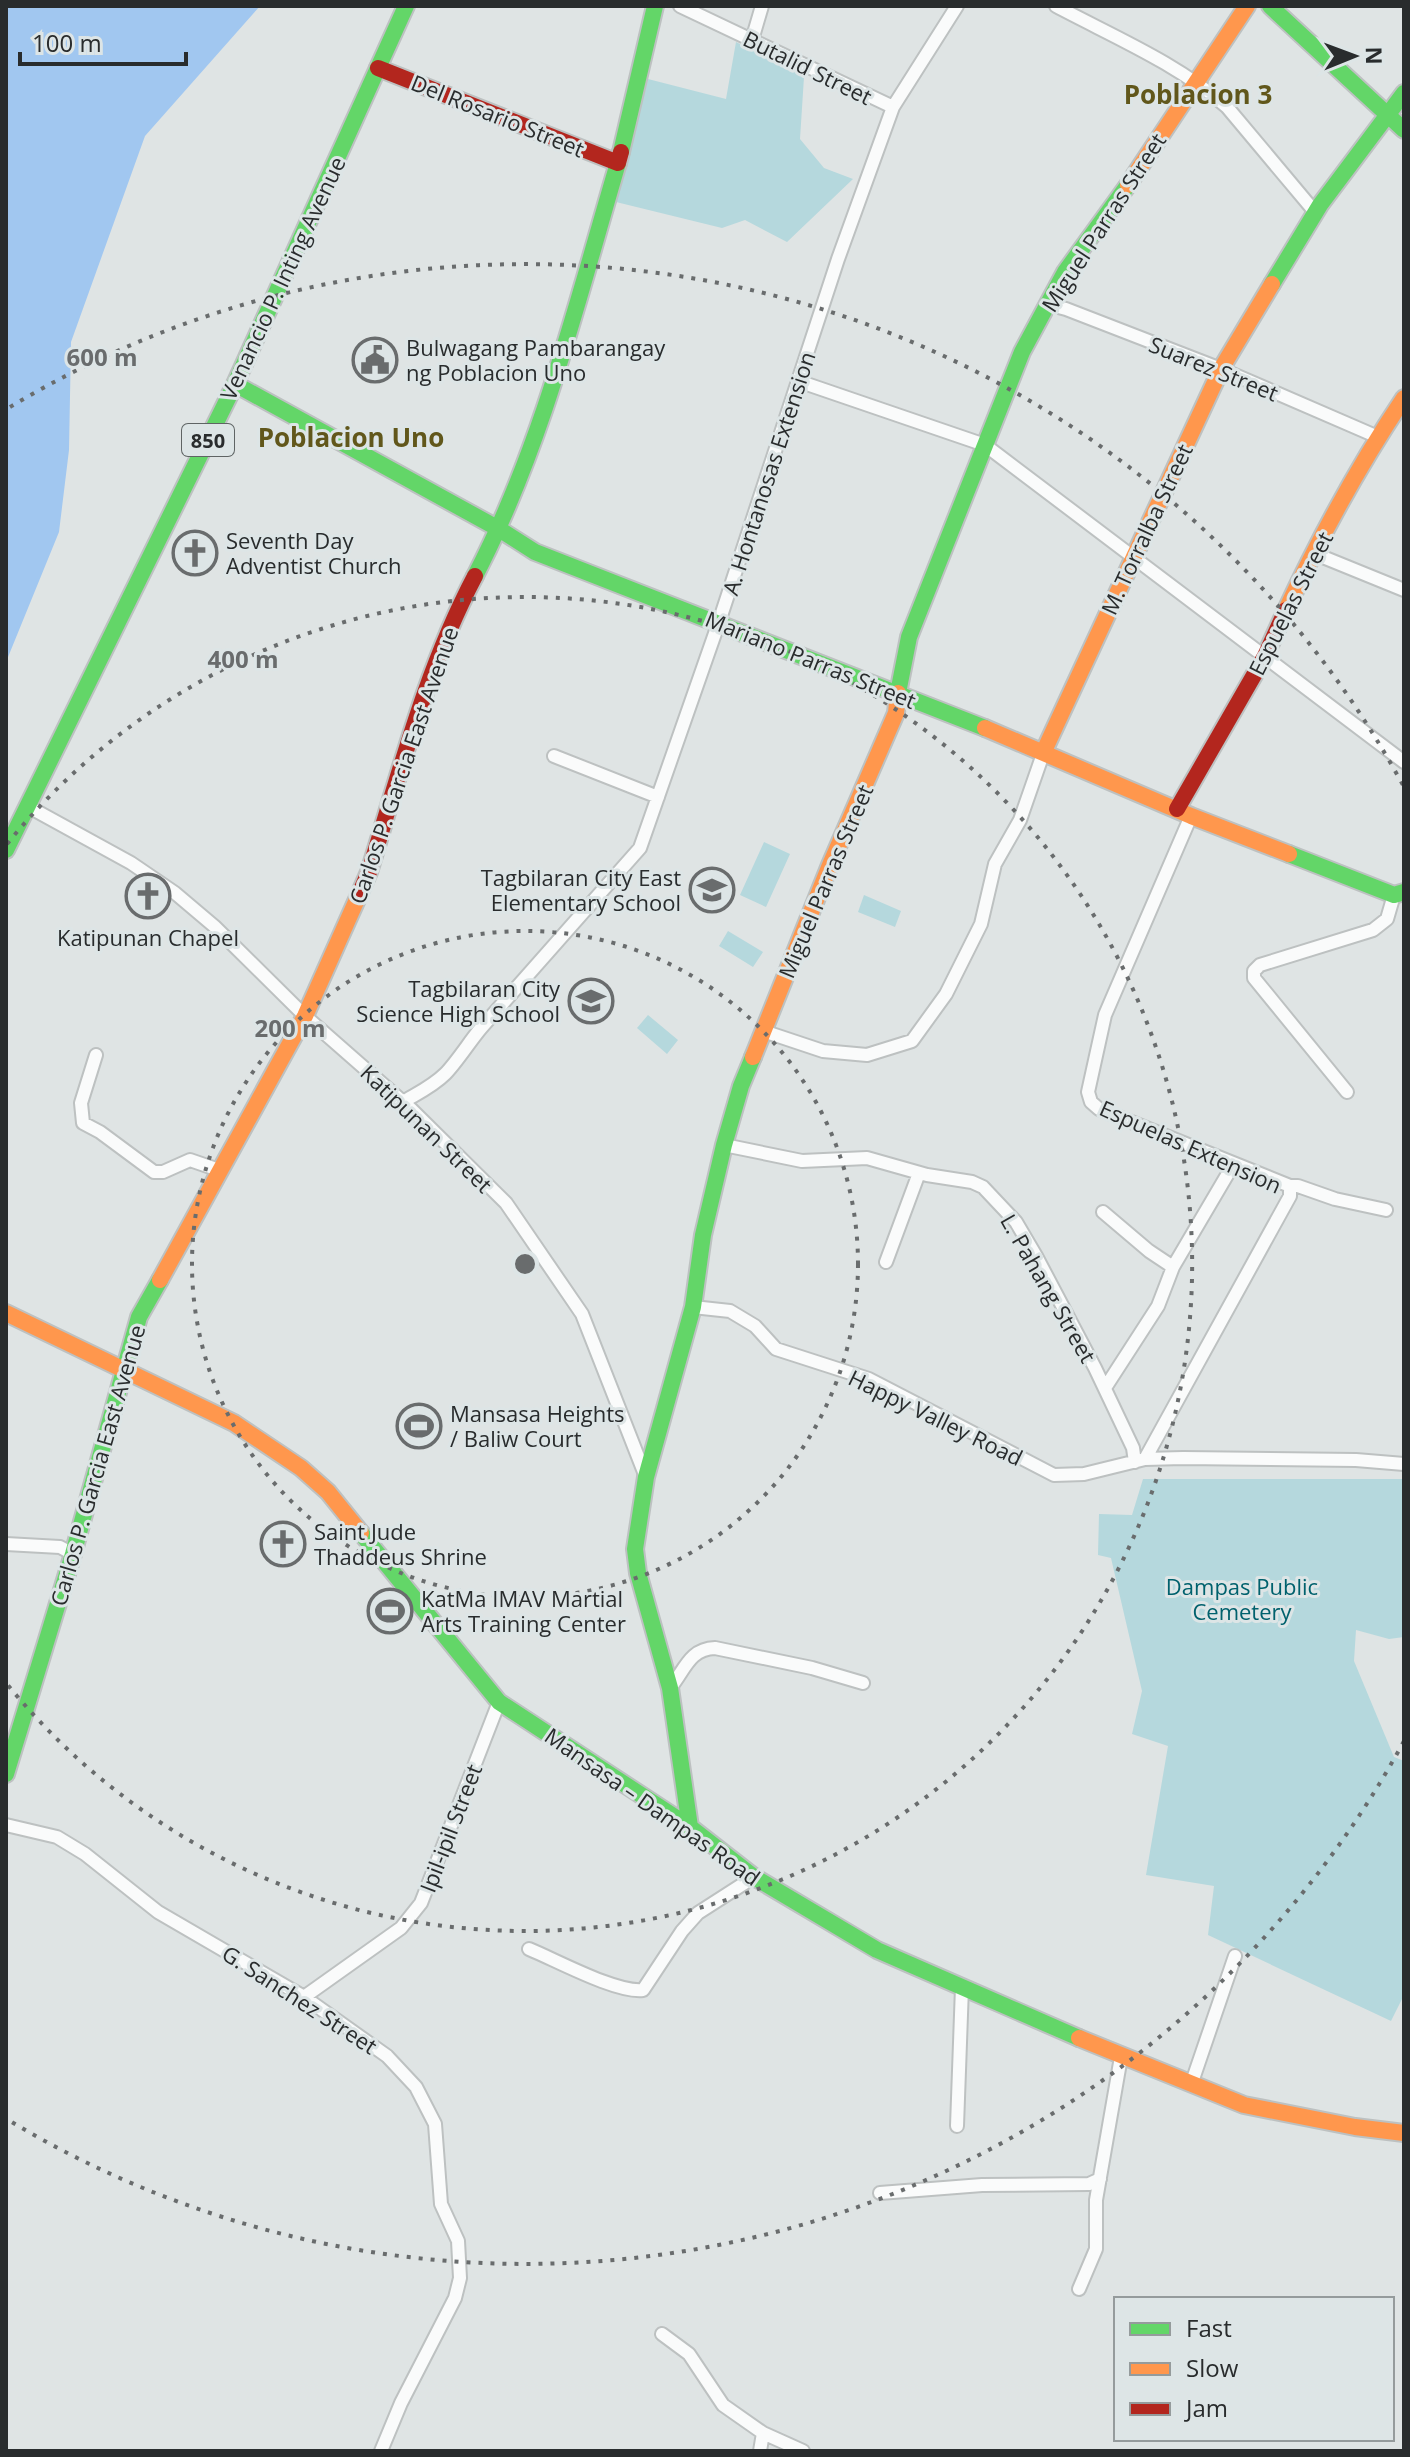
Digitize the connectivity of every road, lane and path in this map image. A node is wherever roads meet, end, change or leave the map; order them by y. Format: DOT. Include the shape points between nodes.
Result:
graph roads {
  1 [pos="406,6"];
  2 [pos="655,6"];
  3 [pos="680,6"];
  4 [pos="762,6"];
  5 [pos="957,6"];
  6 [pos="1056,6"];
  7 [pos="1247,6"];
  8 [pos="1270,6"];
  9 [pos="752,40"];
  10 [pos="378,68"];
  11 [pos="1195,83"];
  12 [pos="1404,93"];
  13 [pos="893,107"];
  14 [pos="1389,114"];
  15 [pos="1404,130"];
  16 [pos="618,163"];
  17 [pos="1315,212"];
  18 [pos="1047,304"];
  19 [pos="1221,369"];
  20 [pos="798,381"];
  21 [pos="235,384"];
  22 [pos="1404,398"];
  23 [pos="1378,437"];
  24 [pos="985,445"];
  25 [pos="499,529"];
  26 [pos="1313,553"];
  27 [pos="1133,557"];
  28 [pos="1404,590"];
  29 [pos="719,622"];
  30 [pos="1265,656"];
  31 [pos="897,694"];
  32 [pos="1044,751"];
  33 [pos="554,756"];
  34 [pos="1404,762"];
  35 [pos="658,797"];
  36 [pos="29,807"];
  37 [pos="1184,813"];
  38 [pos="6,850"];
  39 [pos="1399,894"];
  40 [pos="305,1016"];
  41 [pos="763,1031"];
  42 [pos="96,1055"];
  43 [pos="1347,1092"];
  44 [pos="403,1102"];
  45 [pos="724,1145"];
  46 [pos="1233,1165"];
  47 [pos="219,1170"];
  48 [pos="919,1173"];
  49 [pos="1290,1186"];
  50 [pos="1386,1210"];
  51 [pos="1103,1212"];
  52 [pos="886,1262"];
  53 [pos="1173,1267"];
  54 [pos="693,1307"];
  55 [pos="6,1313"];
  56 [pos="125,1371"];
  57 [pos="1105,1388"];
  58 [pos="1140,1460"];
  59 [pos="1404,1464"];
  60 [pos="646,1477"];
  61 [pos="6,1544"];
  62 [pos="73,1554"];
  63 [pos="863,1683"];
  64 [pos="670,1688"];
  65 [pos="499,1702"];
  66 [pos="6,1774"];
  67 [pos="6,1825"];
  68 [pos="690,1827"];
  69 [pos="754,1877"];
  70 [pos="529,1949"];
  71 [pos="1235,1956"];
  72 [pos="962,1987"];
  73 [pos="304,1997"];
  74 [pos="1121,2057"];
  75 [pos="1191,2085"];
  76 [pos="957,2126"];
  77 [pos="1404,2133"];
  78 [pos="1100,2179"];
  79 [pos="880,2193"];
  80 [pos="1079,2289"];
  81 [pos="662,2334"];
  82 [pos="763,2433"];
  83 [pos="381,2451"];
  84 [pos="760,2451"];
  85 [pos="803,2451"];
  1 -- 10 [label="main road, Venancio P. Inting Avenue / 850"];
  2 -- 16 [label="main road, Carlos P. Garcia East Avenue"];
  3 -- 9 [label="street, Butalid Street"];
  4 -- 9 [label="street"];
  5 -- 13 [label="street, A. Hontanosas Extension"];
  6 -- 11 [label="street"];
  7 -- 11 [label="main road, Miguel Parras Street"];
  8 -- 14 [label="main road"];
  9 -- 13 [label="street, Butalid Street"];
  10 -- 16 [label="main road, Del Rosario Street"];
  10 -- 21 [label="main road, Venancio P. Inting Avenue / 850"];
  11 -- 17 [label="street" via="1227,107"];
  11 -- 18 [label="main road, Miguel Parras Street"];
  12 -- 14 [label="main road, M. Torralba Street"];
  13 -- 20 [label="street, A. Hontanosas Extension"];
  14 -- 15 [label="main road"];
  14 -- 17 [label="main road, M. Torralba Street"];
  16 -- 25 [label="main road, Carlos P. Garcia East Avenue" via="547,396"];
  17 -- 19 [label="main road, M. Torralba Street"];
  18 -- 19 [label="street, Suarez Street"];
  18 -- 24 [label="main road, Miguel Parras Street"];
  19 -- 23 [label="street, Suarez Street"];
  19 -- 27 [label="main road, M. Torralba Street"];
  20 -- 24 [label="street"];
  20 -- 29 [label="street, A. Hontanosas Extension"];
  21 -- 25 [label="main road, Mariano Parras Street"];
  21 -- 36 [label="main road, Venancio P. Inting Avenue / 850"];
  22 -- 23 [label="main road, Espuelas Street"];
  23 -- 26 [label="main road, Espuelas Street"];
  24 -- 27 [label="street"];
  24 -- 31 [label="main road, Miguel Parras Street" via="909,637"];
  25 -- 29 [label="main road, Mariano Parras Street" via="535,552"];
  25 -- 40 [label="main road, Carlos P. Garcia East Avenue" via="454,616 369,872"];
  26 -- 28 [label="street"];
  26 -- 30 [label="main road, Espuelas Street"];
  27 -- 30 [label="street"];
  27 -- 32 [label="main road, M. Torralba Street"];
  29 -- 31 [label="main road, Mariano Parras Street"];
  29 -- 35 [label="street, A. Hontanosas Extension"];
  30 -- 34 [label="street"];
  30 -- 37 [label="main road, Espuelas Street"];
  31 -- 32 [label="main road, Mariano Parras Street"];
  31 -- 41 [label="main road, Miguel Parras Street" via="896,713"];
  32 -- 37 [label="main road, Mariano Parras Street"];
  32 -- 41 [label="street, M. Torralba Street" via="1020,820 995,864 981,924 946,994 912,1041 867,1055 823,1051"];
  33 -- 35 [label="street"];
  35 -- 44 [label="street, A. Hontanosas Extension" via="640,848 449,1071"];
  36 -- 38 [label="main road, Venancio P. Inting Avenue / 850"];
  36 -- 40 [label="street, Katipunan Street" via="175,893"];
  37 -- 39 [label="main road, Mariano Parras Street"];
  37 -- 46 [label="street, Espuelas Extension" via="1105,1015 1088,1092 1099,1109"];
  39 -- 43 [label="street" via="1387,919 1373,930 1254,971 1254,978"];
  40 -- 44 [label="street, Katipunan Street"];
  40 -- 47 [label="main road, Carlos P. Garcia East Avenue"];
  41 -- 45 [label="main road, Miguel Parras Street"];
  42 -- 47 [label="street" via="81,1103 83,1123 154,1172 190,1160"];
  44 -- 60 [label="street, Katipunan Street" via="506,1203 582,1314"];
  45 -- 48 [label="street, L. Pahang Street" via="802,1161 867,1158"];
  45 -- 54 [label="main road, Miguel Parras Street"];
  46 -- 49 [label="street, Espuelas Extension"];
  46 -- 53 [label="street"];
  47 -- 56 [label="main road, Carlos P. Garcia East Avenue" via="139,1317"];
  48 -- 52 [label="street"];
  48 -- 57 [label="street, L. Pahang Street" via="972,1182 1003,1206 1036,1256"];
  49 -- 50 [label="street"];
  49 -- 58 [label="street, Espuelas Extension" via="1290,1196"];
  51 -- 53 [label="street"];
  53 -- 57 [label="street" via="1158,1306"];
  54 -- 58 [label="street, Happy Valley Road" via="730,1311 755,1326 776,1349 869,1379 1054,1475 1084,1474"];
  54 -- 60 [label="main road, Miguel Parras Street"];
  55 -- 56 [label="main road, Mansasa – Dampas Road"];
  56 -- 62 [label="main road, Carlos P. Garcia East Avenue"];
  56 -- 65 [label="main road, Mansasa – Dampas Road" via="234,1423 301,1468 328,1492"];
  57 -- 58 [label="street, L. Pahang Street"];
  58 -- 59 [label="street, Happy Valley Road"];
  60 -- 64 [label="main road, Miguel Parras Street" via="635,1549"];
  61 -- 62 [label="street" via="60,1547"];
  62 -- 66 [label="main road, Carlos P. Garcia East Avenue"];
  63 -- 64 [label="street" via="715,1648 692,1655"];
  64 -- 68 [label="main road, Miguel Parras Street"];
  65 -- 68 [label="main road, Mansasa – Dampas Road"];
  65 -- 73 [label="street, Ipil-ipil Street" via="421,1903 401,1928"];
  67 -- 73 [label="street, G. Sanchez Street" via="57,1837 158,1912"];
  68 -- 69 [label="main road, Mansasa – Dampas Road"];
  69 -- 70 [label="street" via="698,1913 643,1990 616,1986"];
  69 -- 72 [label="main road, Mansasa – Dampas Road" via="877,1950"];
  71 -- 75 [label="street"];
  72 -- 74 [label="main road, Mansasa – Dampas Road"];
  72 -- 76 [label="street"];
  73 -- 83 [label="street, G. Sanchez Street" via="387,2056 416,2087 435,2124 441,2204 458,2241 455,2298"];
  74 -- 75 [label="main road, Mansasa – Dampas Road"];
  74 -- 78 [label="street"];
  75 -- 77 [label="main road, Mansasa – Dampas Road" via="1244,2105"];
  78 -- 79 [label="street" via="1089,2184"];
  78 -- 80 [label="street" via="1096,2249"];
  81 -- 82 [label="street" via="689,2354 723,2405"];
  82 -- 84 [label="street"];
  82 -- 85 [label="street"];
}
